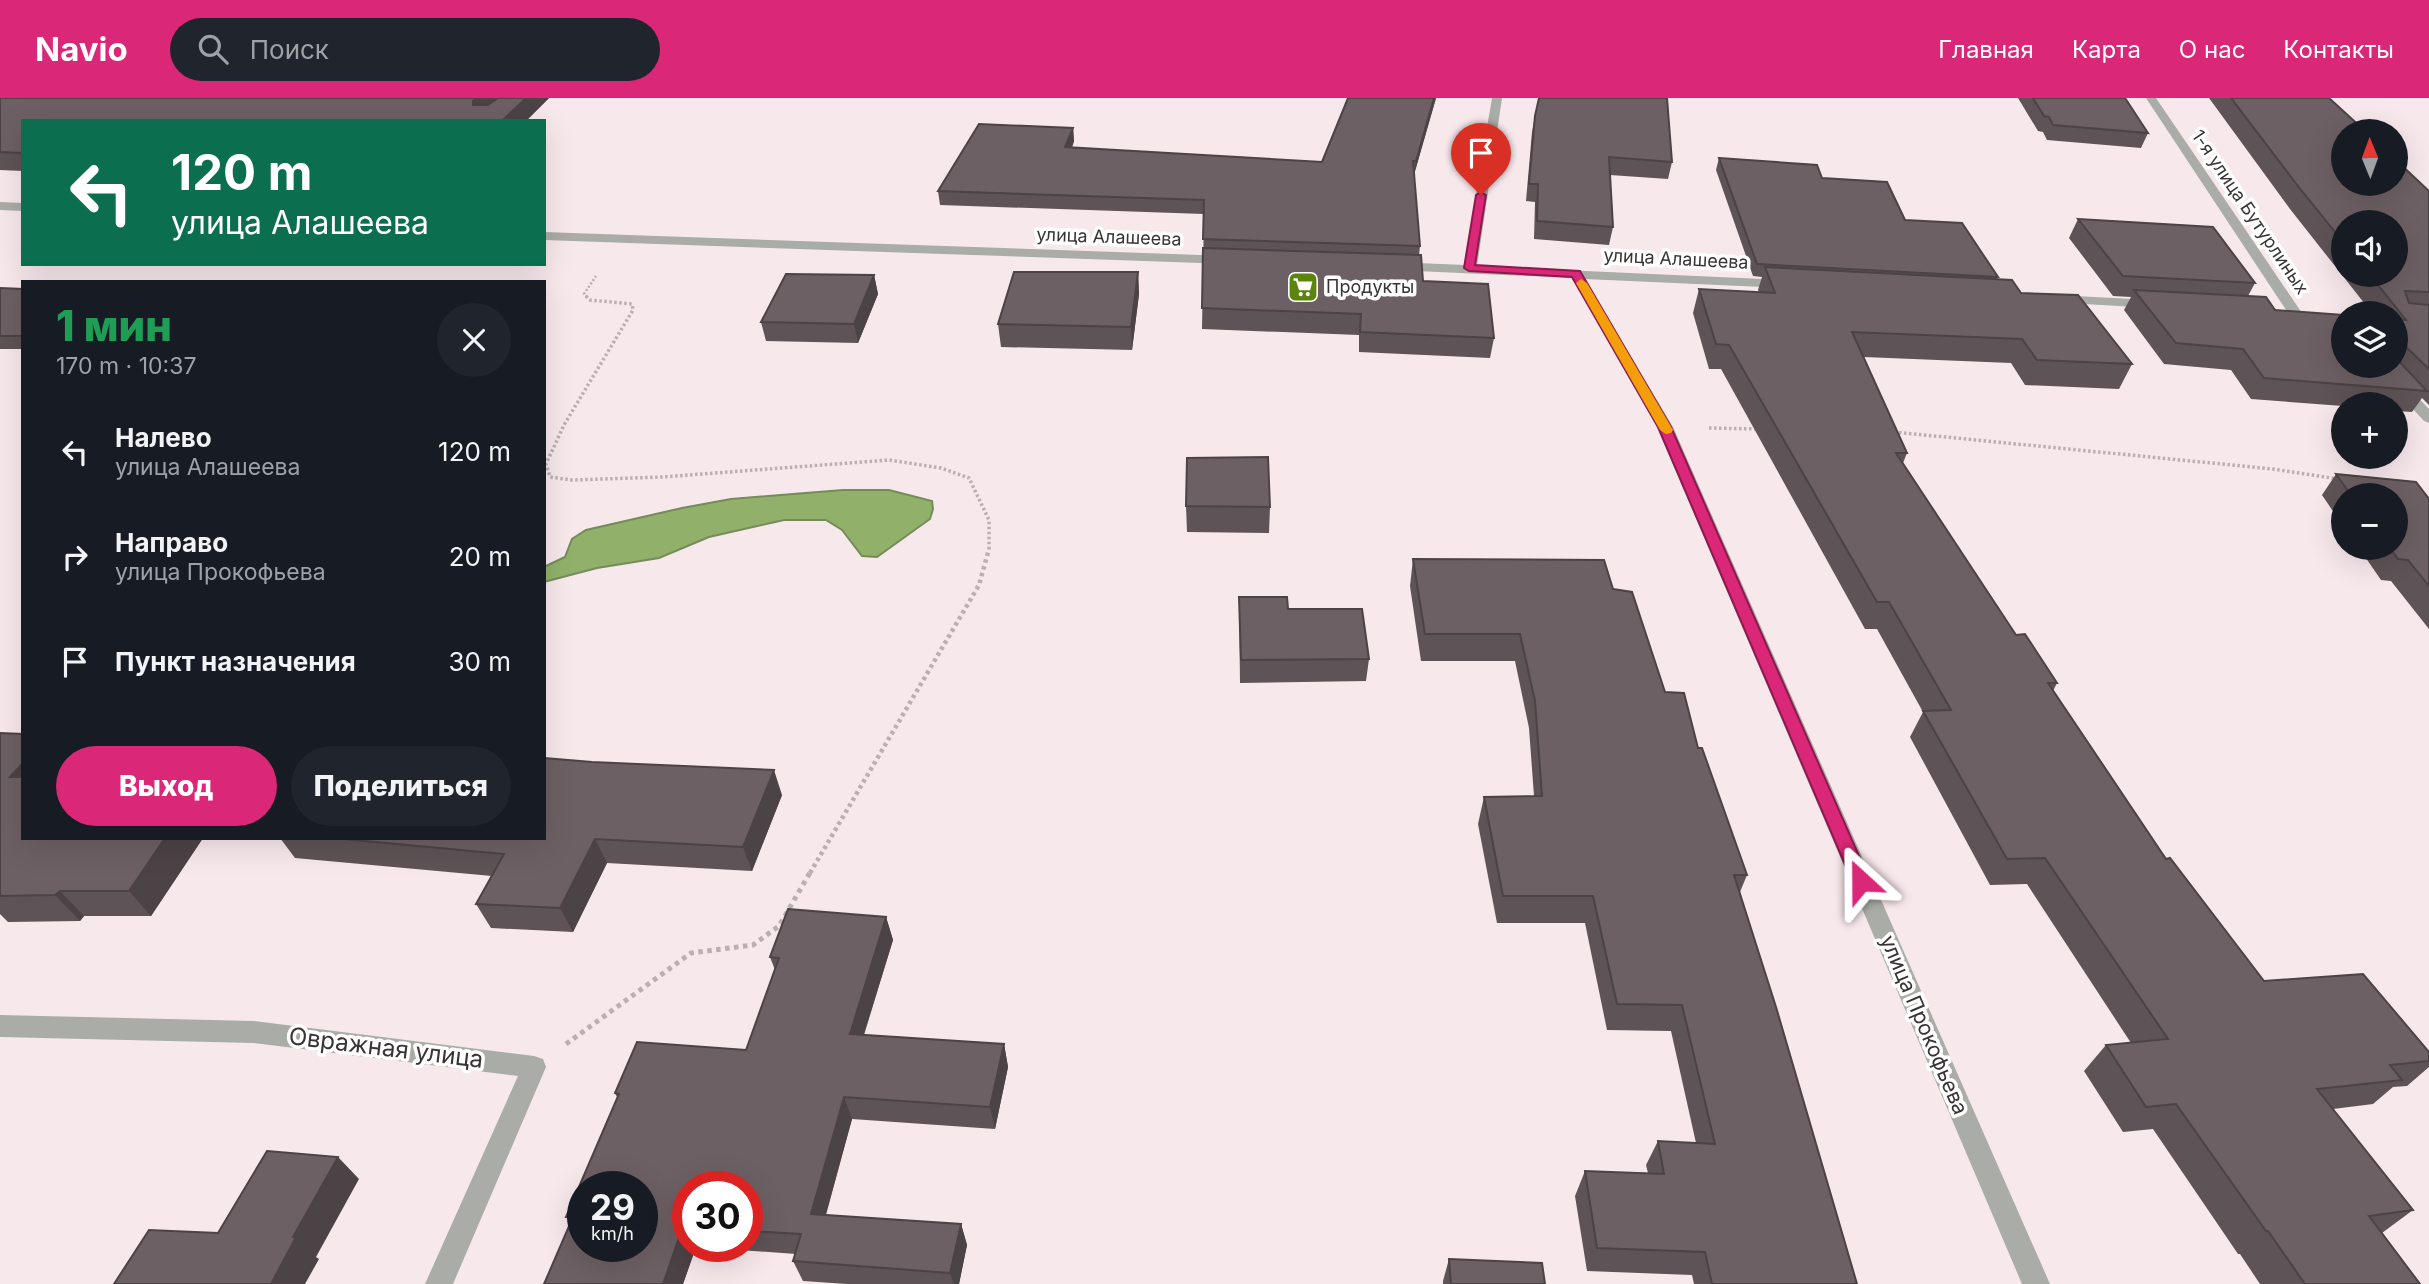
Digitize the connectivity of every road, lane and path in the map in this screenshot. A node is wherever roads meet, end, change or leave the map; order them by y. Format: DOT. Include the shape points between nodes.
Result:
graph roads {
  1 [pos="1497,98"];
  2 [pos="2151,98"];
  3 [pos="0,206"];
  4 [pos="21,208"];
  5 [pos="546,236"];
  6 [pos="618,241"];
  7 [pos="1246,261"];
  8 [pos="1386,265"];
  9 [pos="1469,268"];
  10 [pos="1576,274"];
  11 [pos="1794,285"];
  12 [pos="2043,298"];
  13 [pos="2169,305"];
  14 [pos="2294,313"];
  15 [pos="2391,378"];
  16 [pos="2429,418"];
  17 [pos="1665,427"];
  18 [pos="1761,429"];
  19 [pos="1884,432"];
  20 [pos="2351,481"];
  21 [pos="0,1026"];
  22 [pos="534,1067"];
  23 [pos="439,1284"];
  24 [pos="2036,1284"];
  1 -- 9 [label="street"];
  2 -- 14 [label="street, 1-я улица Бутурлиных"];
  3 -- 4 [label="street"];
  5 -- 6 [label="street, улица Алашеева"];
  6 -- 7 [label="street, улица Алашеева"];
  6 -- 22 [label="path" via="584,294 590,300 632,304 633,310 564,425 546,464 550,477 662,477 889,460 942,468 969,478 990,517 992,544 979,585 779,926 753,945 691,953"];
  8 -- 9 [label="street, улица Алашеева"];
  9 -- 10 [label="street, улица Алашеева"];
  10 -- 11 [label="street, улица Алашеева"];
  10 -- 17 [label="street, улица Прокофьева"];
  12 -- 13 [label="street"];
  15 -- 16 [label="street"];
  17 -- 18 [label="path"];
  17 -- 24 [label="street, улица Прокофьева"];
  19 -- 20 [label="path" via="1981,438"];
  21 -- 22 [label="street, Овражная улица" via="253,1032"];
  22 -- 23 [label="street"];
}
